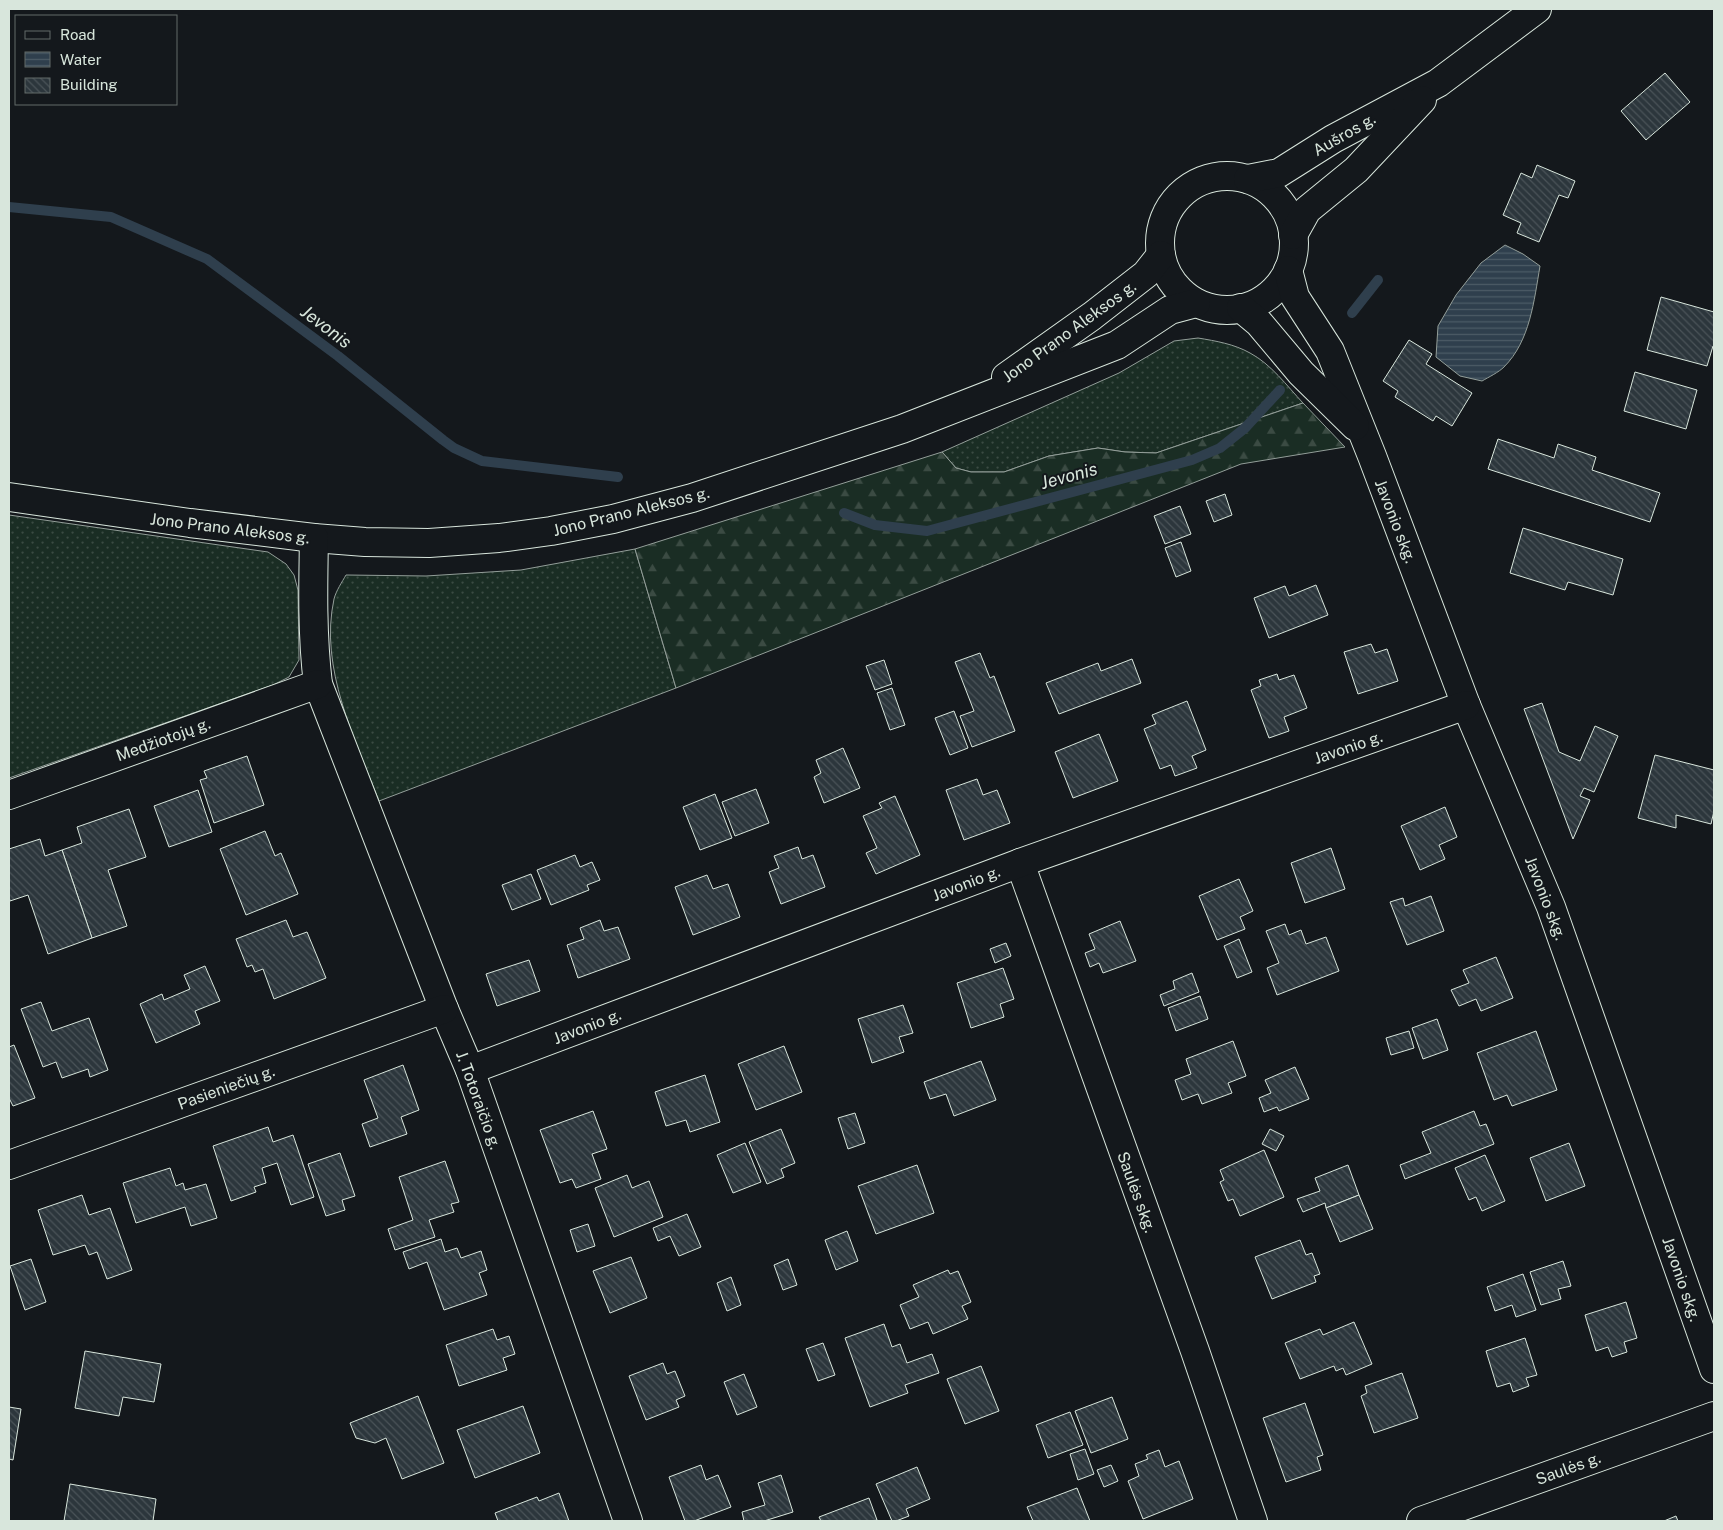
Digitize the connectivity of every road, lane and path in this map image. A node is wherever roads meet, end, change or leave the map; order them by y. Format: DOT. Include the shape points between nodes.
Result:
graph roads {
  1 [pos="1537,9"];
  2 [pos="1438,83"];
  3 [pos="1248,179"];
  4 [pos="1293,234"];
  5 [pos="1161,255"];
  6 [pos="1288,270"];
  7 [pos="1196,303"];
  8 [pos="1241,308"];
  9 [pos="972,401"];
  10 [pos="1362,433"];
  11 [pos="9,498"];
  12 [pos="314,538"];
  13 [pos="318,684"];
  14 [pos="1466,705"];
  15 [pos="9,795"];
  16 [pos="1020,863"];
  17 [pos="444,1009"];
  18 [pos="470,1070"];
  19 [pos="9,1165"];
  20 [pos="1714,1369"];
  21 [pos="1714,1416"];
  22 [pos="628,1521"];
  23 [pos="1253,1521"];
  24 [pos="1421,1521"];
  1 -- 2 [label="street, Aušros g."];
  2 -- 3 [label="street, Aušros g." via="1332,139 1279,174"];
  2 -- 4 [label="street, Aušros g." via="1356,170 1307,210"];
  3 -- 4 [label="street" via="1265,187 1279,200"];
  3 -- 5 [label="street" via="1229,176 1209,178 1179,195 1162,222"];
  4 -- 6 [label="street" via="1293,253"];
  5 -- 7 [label="street" via="1173,283"];
  5 -- 9 [label="street, Jono Prano Aleksos g." via="1146,274 1092,316"];
  6 -- 8 [label="street" via="1269,295"];
  6 -- 10 [label="street, Javonio skg." via="1295,297 1330,351"];
  7 -- 8 [label="street" via="1226,310"];
  7 -- 9 [label="street, Jono Prano Aleksos g." via="1170,310 1117,345"];
  8 -- 10 [label="street, Javonio skg." via="1259,323 1301,373"];
  9 -- 12 [label="street, Jono Prano Aleksos g." via="837,451 692,498 613,519 551,531 429,544"];
  10 -- 14 [label="street, Javonio skg."];
  11 -- 12 [label="street, Jono Prano Aleksos g."];
  12 -- 13 [label="street, J. Totoraičio g." via="312,607"];
  13 -- 15 [label="street, Medžiotojų g."];
  13 -- 17 [label="street, J. Totoraičio g."];
  14 -- 16 [label="street, Javonio g."];
  14 -- 20 [label="street, Javonio skg." via="1551,907"];
  16 -- 18 [label="street, Javonio g."];
  16 -- 23 [label="street, Saulės skg."];
  17 -- 18 [label="street, J. Totoraičio g."];
  17 -- 19 [label="street, Pasieniečių g."];
  18 -- 22 [label="street, J. Totoraičio g."];
  21 -- 24 [label="street, Saulės g."];
}
